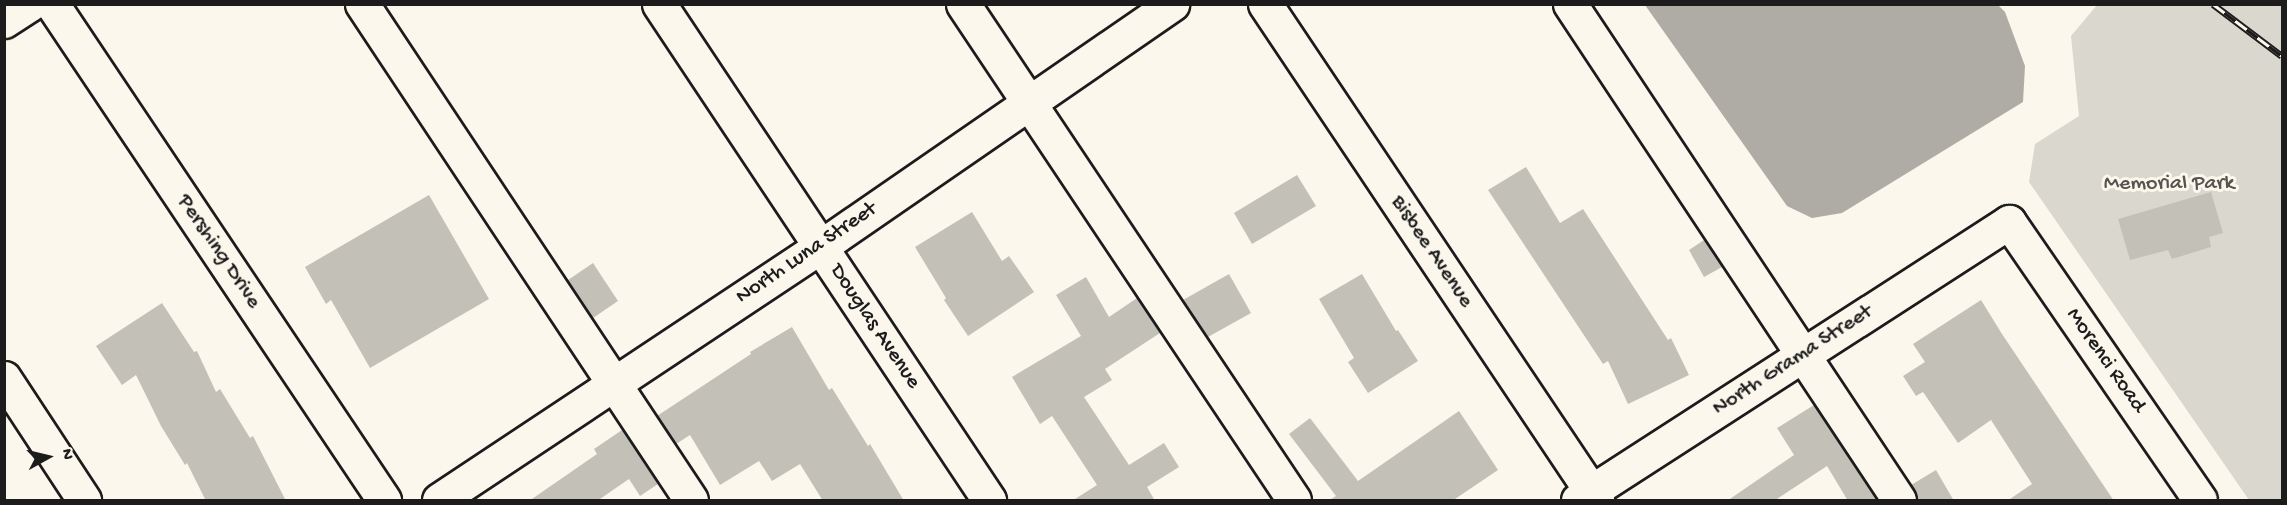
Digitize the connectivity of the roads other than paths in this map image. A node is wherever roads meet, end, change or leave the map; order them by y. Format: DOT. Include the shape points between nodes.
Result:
graph roads {
  1 [pos="30,4"];
  2 [pos="52,4"];
  3 [pos="362,4"];
  4 [pos="659,4"];
  5 [pos="963,4"];
  6 [pos="1172,4"];
  7 [pos="1265,4"];
  8 [pos="1570,4"];
  9 [pos="4,21"];
  10 [pos="1028,102"];
  11 [pos="2009,222"];
  12 [pos="820,247"];
  13 [pos="1803,355"];
  14 [pos="4,378"];
  15 [pos="613,384"];
  16 [pos="1589,498"];
  17 [pos="84,501"];
  18 [pos="384,501"];
  19 [pos="439,501"];
  20 [pos="691,501"];
  21 [pos="989,501"];
  22 [pos="1294,501"];
  23 [pos="1899,501"];
  24 [pos="2200,501"];
  1 -- 9 [label="street"];
  2 -- 18 [label="street, Pershing Drive"];
  3 -- 15 [label="street"];
  4 -- 12 [label="street, Douglas Avenue"];
  5 -- 10 [label="street"];
  6 -- 10 [label="street, North Luna Street"];
  7 -- 16 [label="street, Bisbee Avenue"];
  8 -- 13 [label="street"];
  10 -- 12 [label="street, North Luna Street"];
  10 -- 22 [label="street"];
  11 -- 13 [label="street, North Grama Street"];
  11 -- 24 [label="street, Morenci Road"];
  12 -- 15 [label="street, North Luna Street"];
  12 -- 21 [label="street, Douglas Avenue"];
  13 -- 16 [label="street, North Grama Street"];
  13 -- 23 [label="street"];
  14 -- 17 [label="street"];
  15 -- 19 [label="street, North Luna Street"];
  15 -- 20 [label="street"];
}
